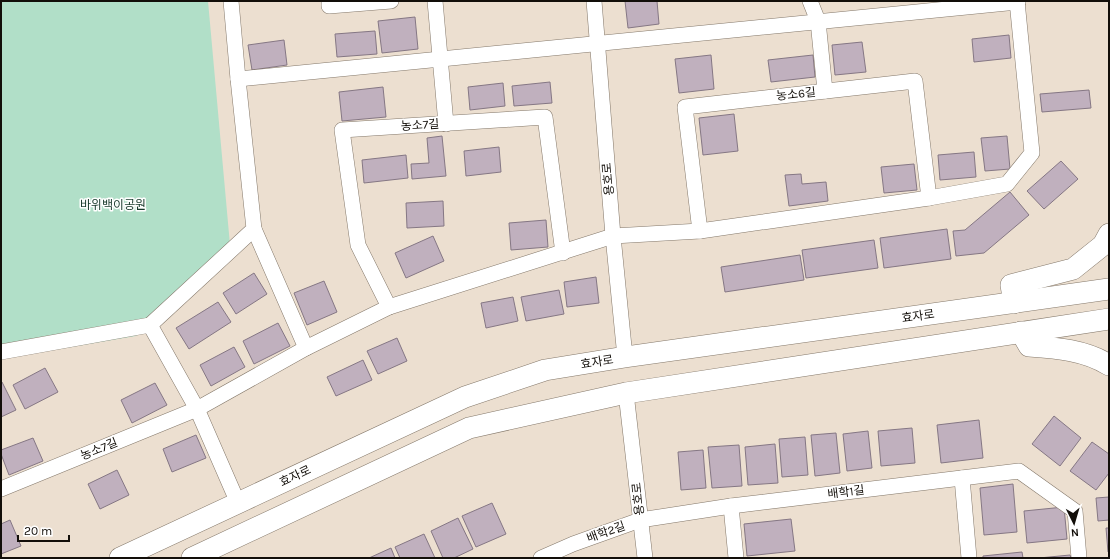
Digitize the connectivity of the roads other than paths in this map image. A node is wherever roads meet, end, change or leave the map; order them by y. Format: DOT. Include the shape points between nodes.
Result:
graph roads {
  1 [pos="232,1"];
  2 [pos="329,1"];
  3 [pos="391,1"];
  4 [pos="435,1"];
  5 [pos="594,1"];
  6 [pos="810,1"];
  7 [pos="1017,1"];
  8 [pos="818,21"];
  9 [pos="598,44"];
  10 [pos="440,59"];
  11 [pos="238,79"];
  12 [pos="825,91"];
  13 [pos="446,124"];
  14 [pos="929,198"];
  15 [pos="254,229"];
  16 [pos="700,231"];
  17 [pos="1109,234"];
  18 [pos="613,236"];
  19 [pos="563,253"];
  20 [pos="1109,289"];
  21 [pos="1014,303"];
  22 [pos="389,307"];
  23 [pos="1109,319"];
  24 [pos="150,325"];
  25 [pos="1021,332"];
  26 [pos="306,348"];
  27 [pos="1,352"];
  28 [pos="625,357"];
  29 [pos="1109,365"];
  30 [pos="626,393"];
  31 [pos="197,409"];
  32 [pos="962,478"];
  33 [pos="1,488"];
  34 [pos="238,503"];
  35 [pos="731,506"];
  36 [pos="640,520"];
  37 [pos="573,551"];
  38 [pos="120,558"];
  39 [pos="192,558"];
  40 [pos="541,558"];
  41 [pos="645,558"];
  42 [pos="736,558"];
  43 [pos="969,558"];
  44 [pos="1078,558"];
  1 -- 11 [label="street"];
  2 -- 3 [label="street" via="329,6"];
  4 -- 10 [label="street"];
  5 -- 9 [label="street, 용호로"];
  6 -- 8 [label="street"];
  7 -- 8 [label="street"];
  7 -- 14 [label="street" via="1032,153 1007,184"];
  8 -- 9 [label="street"];
  8 -- 12 [label="street"];
  9 -- 10 [label="street"];
  9 -- 18 [label="street, 용호로"];
  10 -- 11 [label="street"];
  10 -- 13 [label="street"];
  11 -- 15 [label="street"];
  12 -- 14 [label="street, 농소6길" via="915,81"];
  12 -- 16 [label="street, 농소6길" via="685,107"];
  13 -- 19 [label="street, 농소7길" via="546,117"];
  13 -- 22 [label="street, 농소7길" via="342,130 358,245"];
  14 -- 16 [label="street"];
  15 -- 24 [label="street"];
  15 -- 26 [label="street"];
  16 -- 18 [label="street"];
  17 -- 21 [label="street" via="1103,245 1073,269 1011,285"];
  18 -- 19 [label="street, 농소7길"];
  18 -- 28 [label="street, 용호로"];
  19 -- 22 [label="street, 농소7길"];
  20 -- 21 [label="street, 효자로"];
  21 -- 28 [label="street, 효자로"];
  22 -- 26 [label="street, 농소7길"];
  23 -- 25 [label="street"];
  24 -- 27 [label="street"];
  24 -- 31 [label="street"];
  25 -- 29 [label="street" via="1029,346 1066,349 1098,358"];
  25 -- 30 [label="street"];
  26 -- 31 [label="street, 농소7길"];
  28 -- 34 [label="street, 효자로" via="545,370 465,397"];
  30 -- 36 [label="street, 용호로"];
  30 -- 39 [label="street" via="468,428"];
  31 -- 33 [label="street, 농소7길"];
  31 -- 34 [label="street"];
  32 -- 35 [label="street, 배학1길"];
  32 -- 43 [label="street"];
  32 -- 44 [label="street, 배학1길" via="1019,471 1075,512"];
  34 -- 38 [label="street, 효자로"];
  35 -- 36 [label="street, 배학1길"];
  35 -- 42 [label="street"];
  36 -- 37 [label="street, 배학2길"];
  36 -- 41 [label="street, 용호로"];
  37 -- 40 [label="street, 배학2길"];
}
